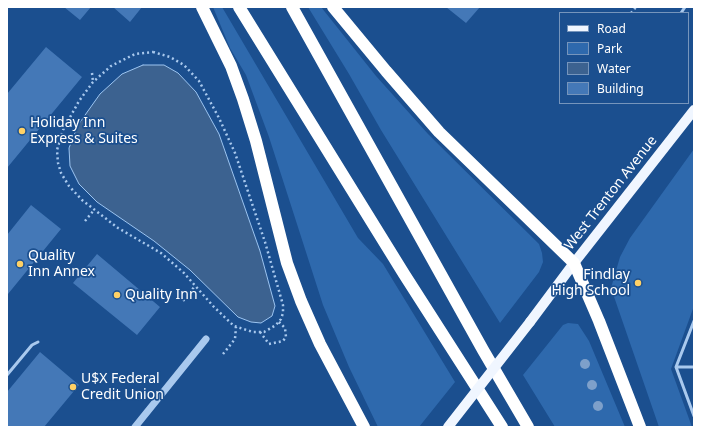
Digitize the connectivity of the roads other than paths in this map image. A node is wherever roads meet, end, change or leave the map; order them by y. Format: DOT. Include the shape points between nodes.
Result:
graph roads {
  1 [pos="202,7"];
  2 [pos="239,7"];
  3 [pos="292,7"];
  4 [pos="333,7"];
  5 [pos="694,110"];
  6 [pos="574,263"];
  7 [pos="694,321"];
  8 [pos="206,339"];
  9 [pos="38,342"];
  10 [pos="676,367"];
  11 [pos="694,367"];
  12 [pos="7,375"];
  13 [pos="694,416"];
  14 [pos="134,427"];
  15 [pos="364,427"];
  16 [pos="448,427"];
  17 [pos="502,427"];
  18 [pos="528,427"];
  19 [pos="640,427"];
  1 -- 15 [label="highway" via="231,66 243,99 287,263 301,301 320,344"];
  2 -- 17 [label="highway"];
  3 -- 18 [label="highway"];
  4 -- 6 [label="highway" via="439,132"];
  5 -- 6 [label="main road, West Trenton Avenue"];
  6 -- 16 [label="main road, West Trenton Avenue, bridge"];
  6 -- 19 [label="highway"];
  7 -- 10 [label="lane"];
  8 -- 14 [label="street"];
  9 -- 12 [label="lane" via="32,344"];
  10 -- 11 [label="lane"];
  10 -- 13 [label="lane"];
}
